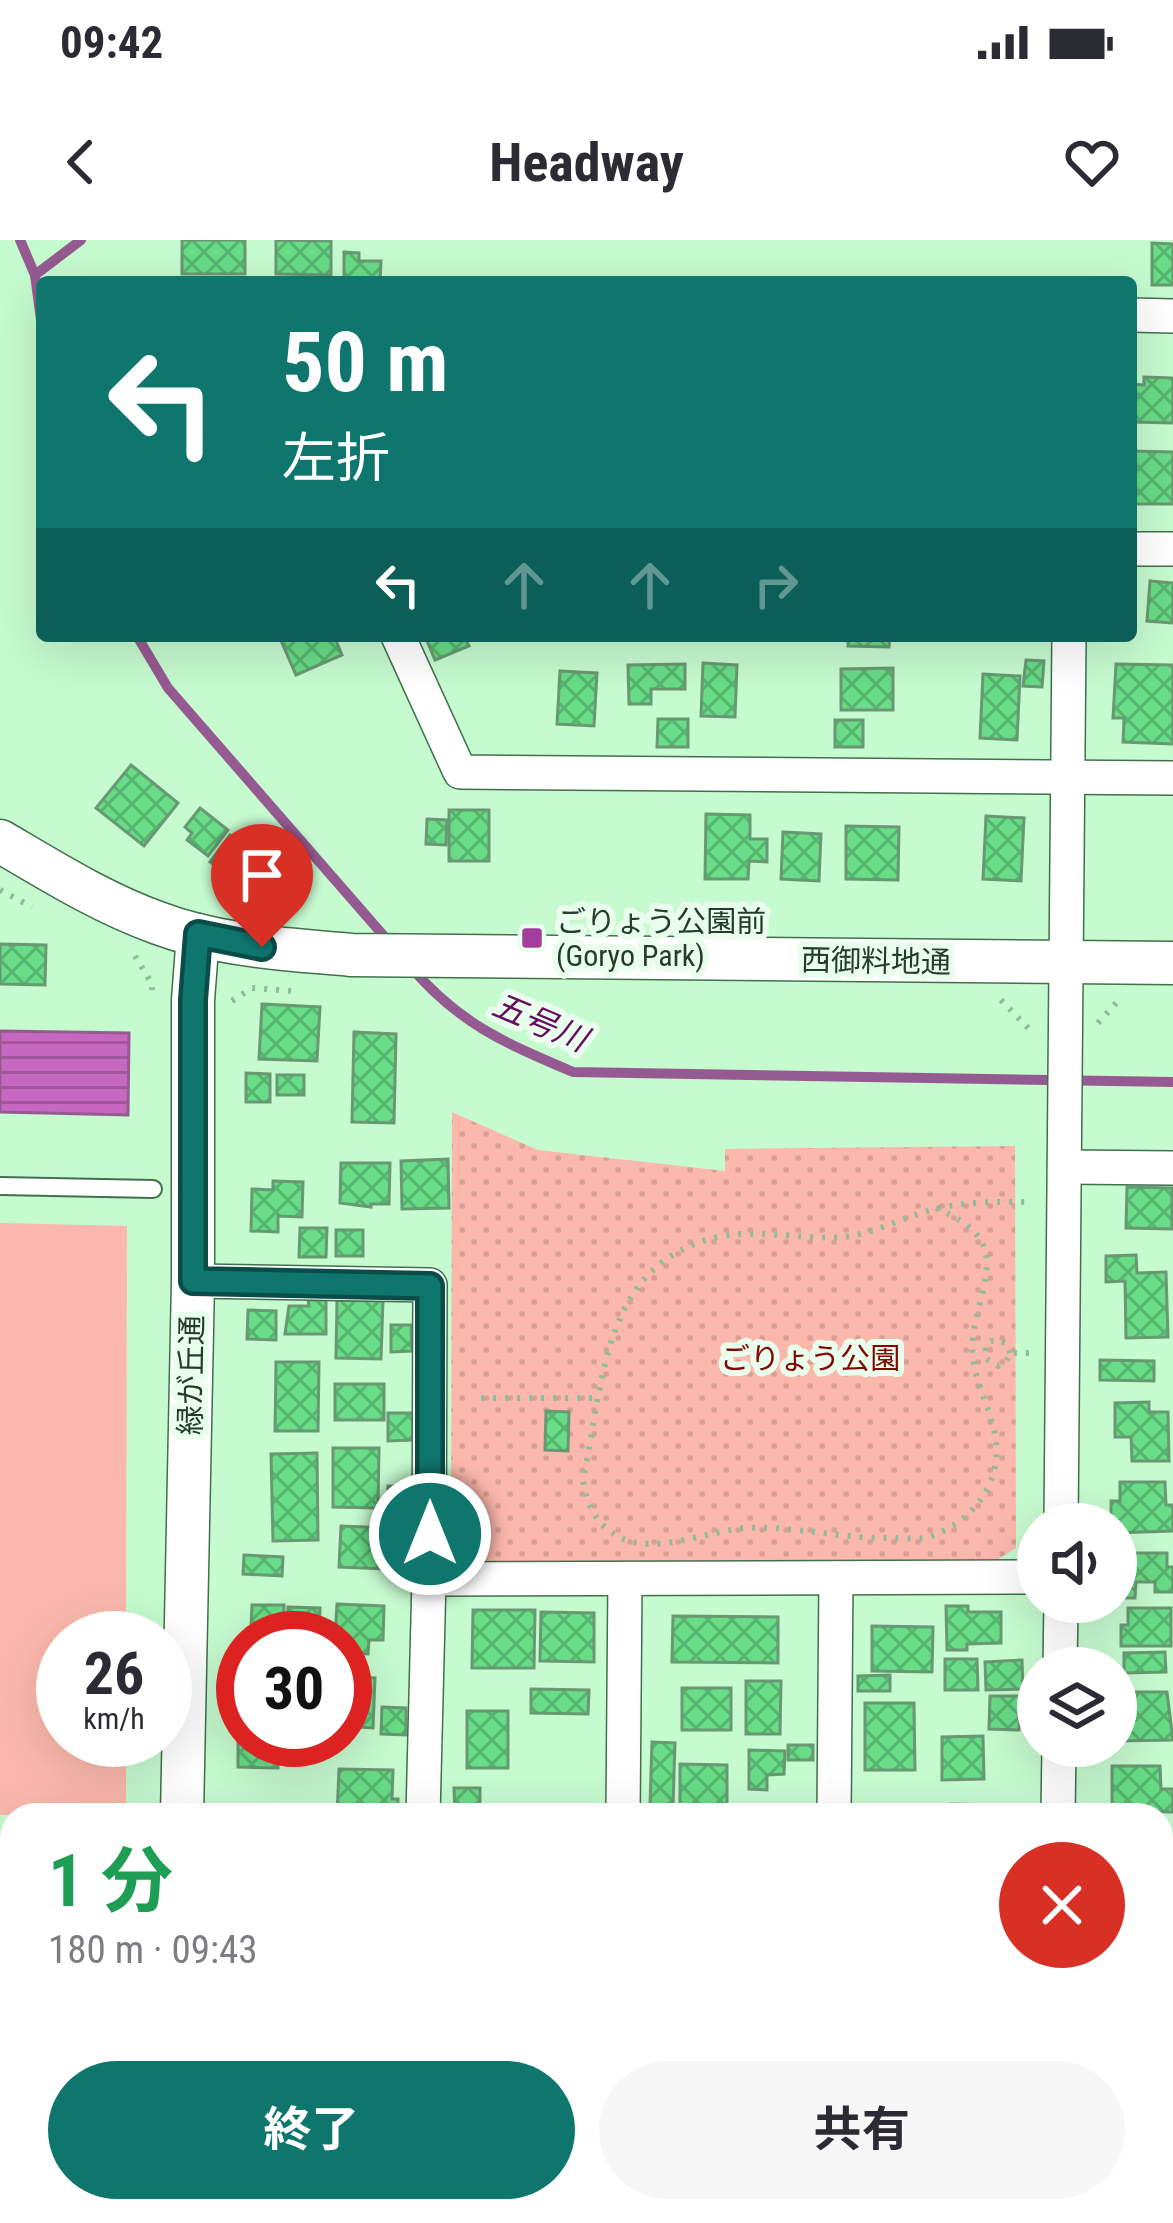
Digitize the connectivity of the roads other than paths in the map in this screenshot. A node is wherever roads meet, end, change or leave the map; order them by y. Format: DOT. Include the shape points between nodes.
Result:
graph roads {
  1 [pos="1137,315"];
  2 [pos="1173,316"];
  3 [pos="1137,549"];
  4 [pos="1173,549"];
  5 [pos="401,642"];
  6 [pos="1069,642"];
  7 [pos="1068,778"];
  8 [pos="1173,778"];
  9 [pos="0,841"];
  10 [pos="198,934"];
  11 [pos="1067,962"];
  12 [pos="1173,963"];
  13 [pos="1065,1167"];
  14 [pos="1173,1168"];
  15 [pos="0,1186"];
  16 [pos="153,1189"];
  17 [pos="193,1281"];
  18 [pos="1061,1503"];
  19 [pos="1017,1576"];
  20 [pos="836,1577"];
  21 [pos="429,1579"];
  22 [pos="625,1579"];
  23 [pos="1059,1767"];
  24 [pos="182,1803"];
  25 [pos="423,1803"];
  26 [pos="623,1803"];
  27 [pos="834,1803"];
  28 [pos="1058,1803"];
  1 -- 2 [label="street"];
  3 -- 4 [label="street"];
  5 -- 7 [label="street" via="460,772"];
  6 -- 7 [label="street"];
  7 -- 8 [label="street"];
  7 -- 11 [label="street"];
  9 -- 10 [label="street" via="75,886"];
  10 -- 11 [label="street, 西御料地通" via="351,955"];
  10 -- 17 [label="street, 緑が丘通"];
  11 -- 12 [label="street, 西御料地通"];
  11 -- 13 [label="street" via="1078,1031"];
  13 -- 14 [label="street"];
  13 -- 18 [label="street"];
  15 -- 16 [label="lane"];
  17 -- 21 [label="street" via="430,1286"];
  17 -- 24 [label="street, 緑が丘通"];
  19 -- 20 [label="street"];
  20 -- 22 [label="street"];
  20 -- 27 [label="street"];
  21 -- 22 [label="street"];
  21 -- 25 [label="street"];
  22 -- 26 [label="street"];
  23 -- 28 [label="street"];
}
